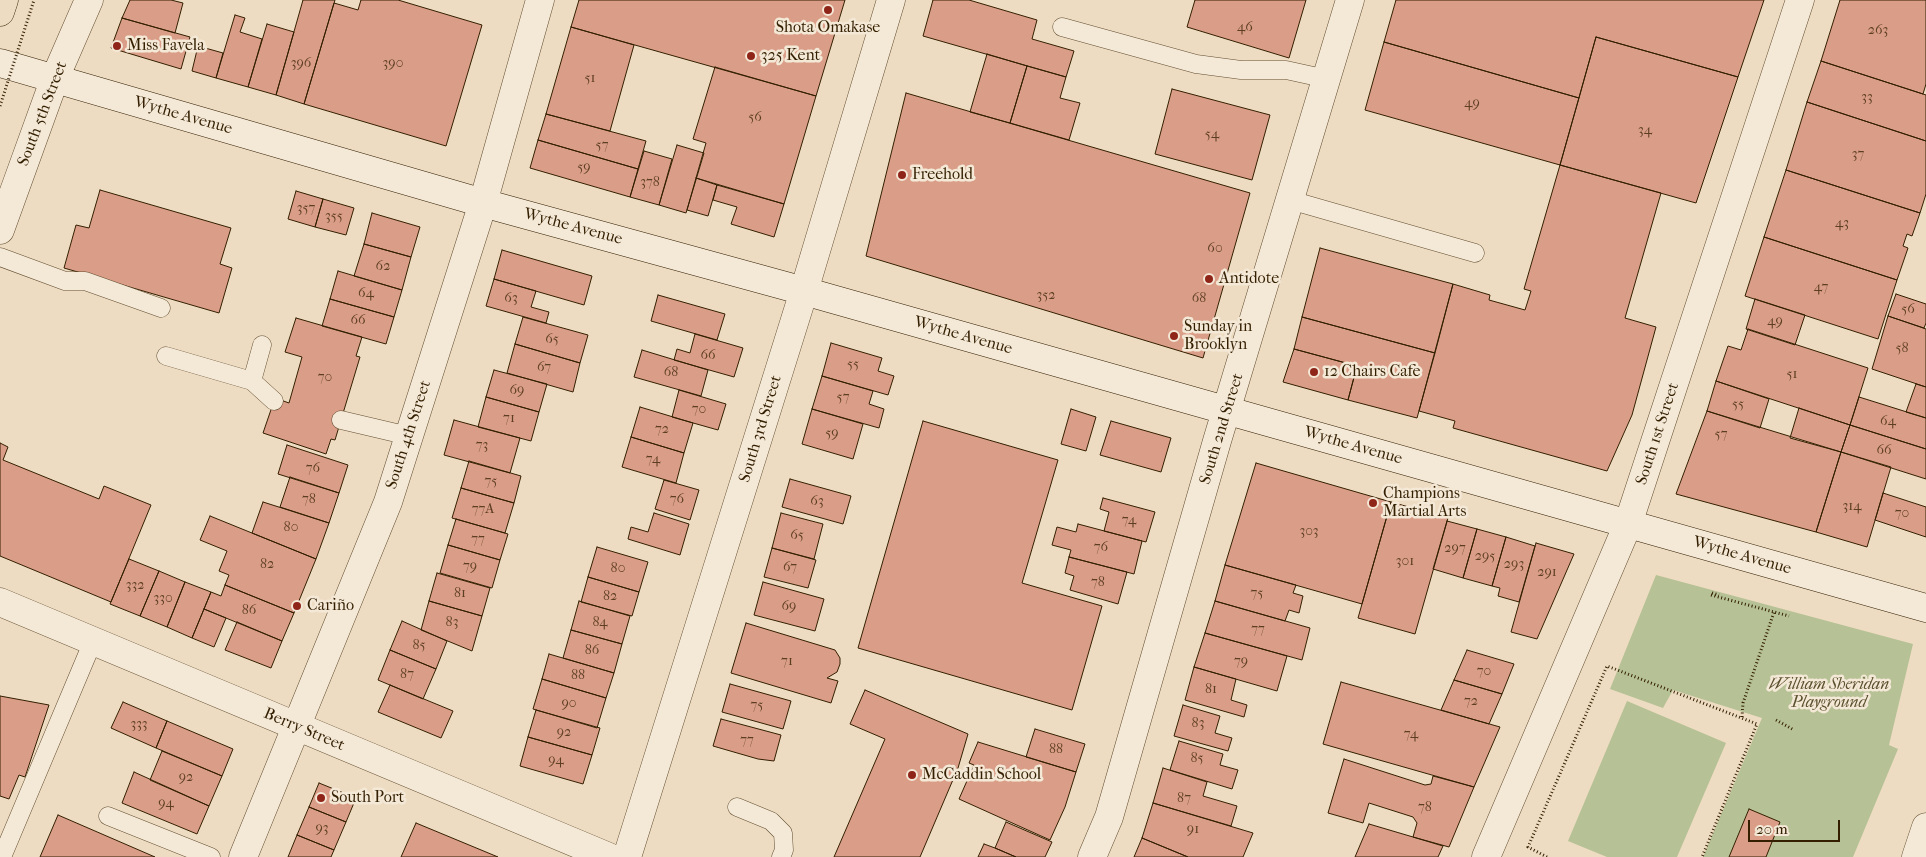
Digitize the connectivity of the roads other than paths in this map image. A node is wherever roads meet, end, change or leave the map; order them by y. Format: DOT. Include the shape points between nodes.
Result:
graph roads {
  1 [pos="4,0"];
  2 [pos="89,0"];
  3 [pos="540,0"];
  4 [pos="891,0"];
  5 [pos="1350,0"];
  6 [pos="1800,0"];
  7 [pos="0,12"];
  8 [pos="1062,28"];
  9 [pos="0,63"];
  10 [pos="55,78"];
  11 [pos="1326,79"];
  12 [pos="1290,200"];
  13 [pos="483,203"];
  14 [pos="0,230"];
  15 [pos="1475,253"];
  16 [pos="0,257"];
  17 [pos="804,290"];
  18 [pos="162,308"];
  19 [pos="262,345"];
  20 [pos="166,356"];
  21 [pos="252,380"];
  22 [pos="274,401"];
  23 [pos="1228,410"];
  24 [pos="341,420"];
  25 [pos="409,436"];
  26 [pos="1628,524"];
  27 [pos="0,602"];
  28 [pos="1926,608"];
  29 [pos="93,641"];
  30 [pos="297,727"];
  31 [pos="737,808"];
  32 [pos="108,816"];
  33 [pos="1926,827"];
  34 [pos="2,857"];
  35 [pos="211,857"];
  36 [pos="243,857"];
  37 [pos="609,857"];
  38 [pos="627,857"];
  39 [pos="781,857"];
  40 [pos="1092,857"];
  41 [pos="1486,857"];
  42 [pos="1916,857"];
  1 -- 7 [label="highway"];
  2 -- 10 [label="street, South 5th Street"];
  3 -- 13 [label="street, South 4th Street"];
  4 -- 17 [label="street, South 3rd Street"];
  5 -- 11 [label="street, South 2nd Street"];
  6 -- 26 [label="street, South 1st Street"];
  8 -- 11 [label="lane" via="1196,64 1227,69 1286,70"];
  9 -- 10 [label="street, Wythe Avenue"];
  10 -- 13 [label="street, Wythe Avenue"];
  10 -- 14 [label="street, South 5th Street"];
  11 -- 12 [label="street, South 2nd Street"];
  12 -- 15 [label="lane"];
  12 -- 23 [label="street, South 2nd Street"];
  13 -- 17 [label="street, Wythe Avenue"];
  13 -- 25 [label="street, South 4th Street"];
  16 -- 18 [label="lane" via="65,281 85,281"];
  17 -- 23 [label="street, Wythe Avenue"];
  17 -- 38 [label="street, South 3rd Street"];
  19 -- 21 [label="lane"];
  20 -- 21 [label="lane"];
  21 -- 22 [label="lane"];
  23 -- 26 [label="street, Wythe Avenue"];
  23 -- 40 [label="street, South 2nd Street" via="1109,817"];
  24 -- 25 [label="lane"];
  25 -- 30 [label="street, South 4th Street" via="388,502"];
  26 -- 28 [label="street, Wythe Avenue"];
  26 -- 41 [label="street, South 1st Street"];
  27 -- 29 [label="street, Berry Street"];
  29 -- 30 [label="street, Berry Street"];
  29 -- 34 [label="lane"];
  30 -- 36 [label="street, South 4th Street"];
  30 -- 37 [label="street, Berry Street"];
  31 -- 39 [label="lane" via="772,821 783,833"];
  32 -- 35 [label="lane"];
  33 -- 42 [label="street"];
}
